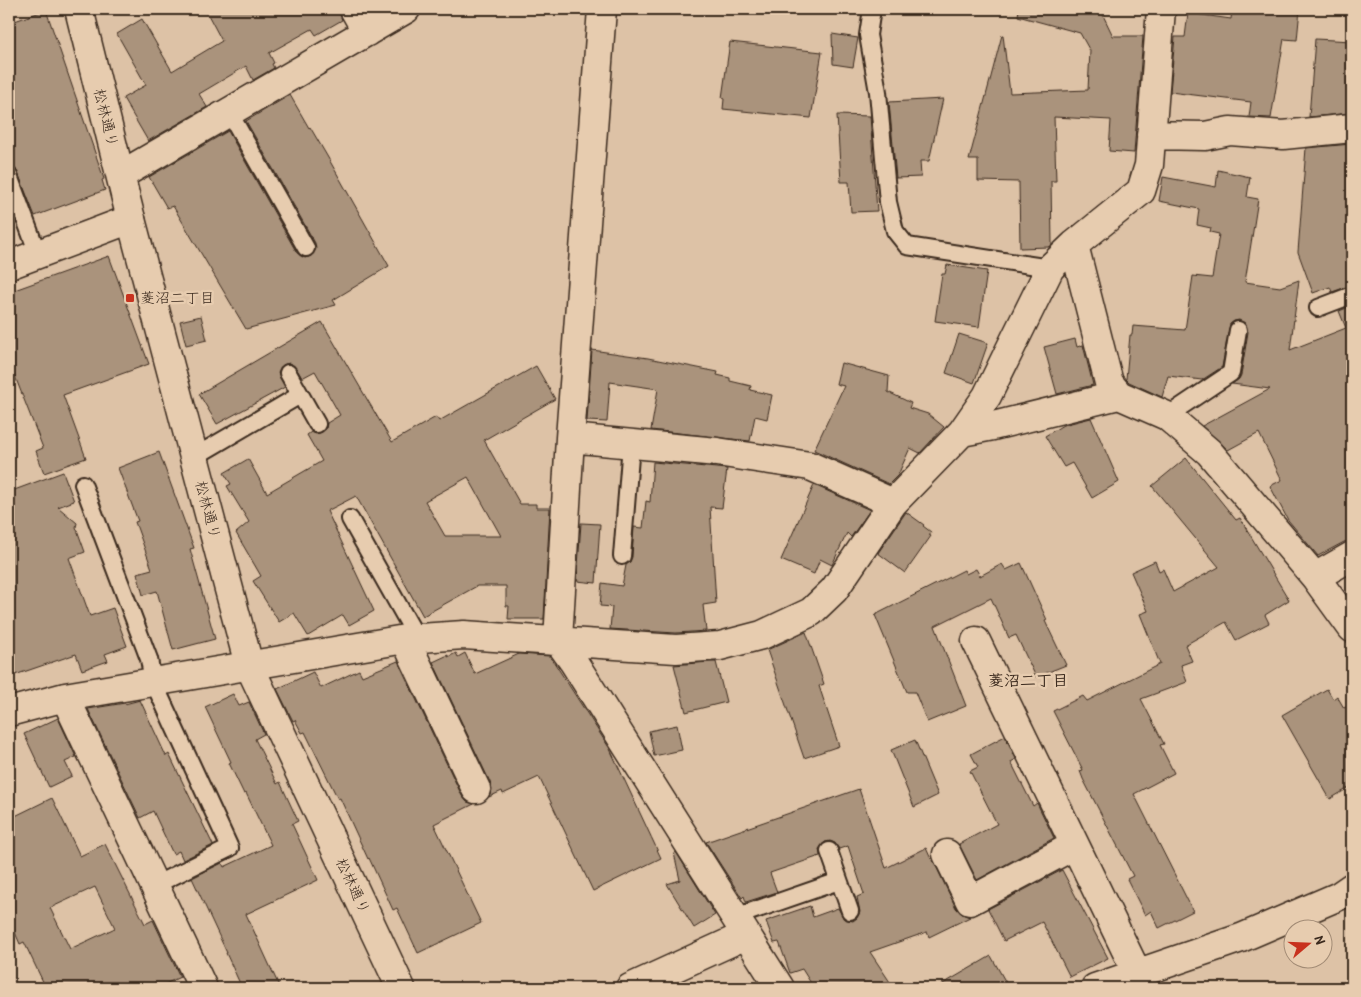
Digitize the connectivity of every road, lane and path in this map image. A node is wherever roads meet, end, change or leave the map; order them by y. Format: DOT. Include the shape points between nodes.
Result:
graph roads {
  1 [pos="79,9"];
  2 [pos="406,9"];
  3 [pos="602,9"];
  4 [pos="872,9"];
  5 [pos="1161,9"];
  6 [pos="360,20"];
  7 [pos="229,112"];
  8 [pos="1352,128"];
  9 [pos="1151,135"];
  10 [pos="121,175"];
  11 [pos="9,176"];
  12 [pos="131,219"];
  13 [pos="1074,245"];
  14 [pos="306,248"];
  15 [pos="38,254"];
  16 [pos="9,265"];
  17 [pos="1050,268"];
  18 [pos="1352,296"];
  19 [pos="1318,308"];
  20 [pos="1238,330"];
  21 [pos="288,373"];
  22 [pos="300,394"];
  23 [pos="1119,395"];
  24 [pos="1167,416"];
  25 [pos="317,424"];
  26 [pos="962,432"];
  27 [pos="570,438"];
  28 [pos="631,444"];
  29 [pos="194,457"];
  30 [pos="83,484"];
  31 [pos="894,503"];
  32 [pos="350,519"];
  33 [pos="622,556"];
  34 [pos="1352,556"];
  35 [pos="1315,577"];
  36 [pos="1352,628"];
  37 [pos="411,638"];
  38 [pos="558,640"];
  39 [pos="976,642"];
  40 [pos="248,665"];
  41 [pos="153,681"];
  42 [pos="65,697"];
  43 [pos="9,712"];
  44 [pos="476,789"];
  45 [pos="1076,845"];
  46 [pos="829,851"];
  47 [pos="947,854"];
  48 [pos="839,881"];
  49 [pos="155,885"];
  50 [pos="1352,887"];
  51 [pos="850,911"];
  52 [pos="741,926"];
  53 [pos="1138,972"];
  54 [pos="203,988"];
  55 [pos="401,988"];
  56 [pos="630,988"];
  57 [pos="780,988"];
  58 [pos="1095,988"];
  1 -- 10 [label="street, 松林通り"];
  2 -- 6 [label="street"];
  3 -- 27 [label="street"];
  4 -- 17 [label="lane" via="868,35 878,92 888,202 895,231 907,246"];
  5 -- 9 [label="street"];
  6 -- 7 [label="street"];
  7 -- 10 [label="street"];
  7 -- 14 [label="lane"];
  8 -- 9 [label="street" via="1283,135 1230,131 1205,136"];
  9 -- 13 [label="street" via="1150,165 1141,191"];
  10 -- 12 [label="street, 松林通り"];
  11 -- 15 [label="lane"];
  12 -- 15 [label="street"];
  12 -- 29 [label="street, 松林通り"];
  13 -- 17 [label="street"];
  13 -- 23 [label="street" via="1109,383"];
  15 -- 16 [label="street"];
  17 -- 26 [label="street" via="987,396"];
  18 -- 19 [label="lane"];
  20 -- 24 [label="lane" via="1231,373"];
  21 -- 22 [label="lane"];
  22 -- 25 [label="lane"];
  22 -- 29 [label="lane"];
  23 -- 24 [label="street"];
  23 -- 26 [label="street"];
  24 -- 35 [label="street" via="1209,452"];
  26 -- 31 [label="street"];
  27 -- 28 [label="street"];
  27 -- 38 [label="street"];
  28 -- 31 [label="street" via="717,452 810,466"];
  28 -- 33 [label="lane"];
  29 -- 40 [label="street, 松林通り"];
  30 -- 41 [label="lane" via="149,659"];
  31 -- 38 [label="street" via="834,590 811,612 762,635 720,646 676,649"];
  32 -- 37 [label="lane"];
  34 -- 35 [label="street"];
  35 -- 36 [label="street"];
  37 -- 38 [label="street" via="464,635"];
  37 -- 40 [label="street"];
  37 -- 44 [label="street"];
  38 -- 52 [label="street"];
  39 -- 45 [label="street"];
  40 -- 41 [label="street"];
  40 -- 55 [label="street, 松林通り"];
  41 -- 42 [label="street"];
  41 -- 49 [label="lane" via="230,848"];
  42 -- 43 [label="street"];
  42 -- 49 [label="street"];
  45 -- 47 [label="street" via="970,901"];
  45 -- 53 [label="street"];
  46 -- 48 [label="lane"];
  48 -- 51 [label="lane"];
  48 -- 52 [label="lane"];
  49 -- 54 [label="street"];
  50 -- 53 [label="street" via="1339,896 1241,938"];
  52 -- 56 [label="street"];
  52 -- 57 [label="street"];
  53 -- 58 [label="street"];
}
